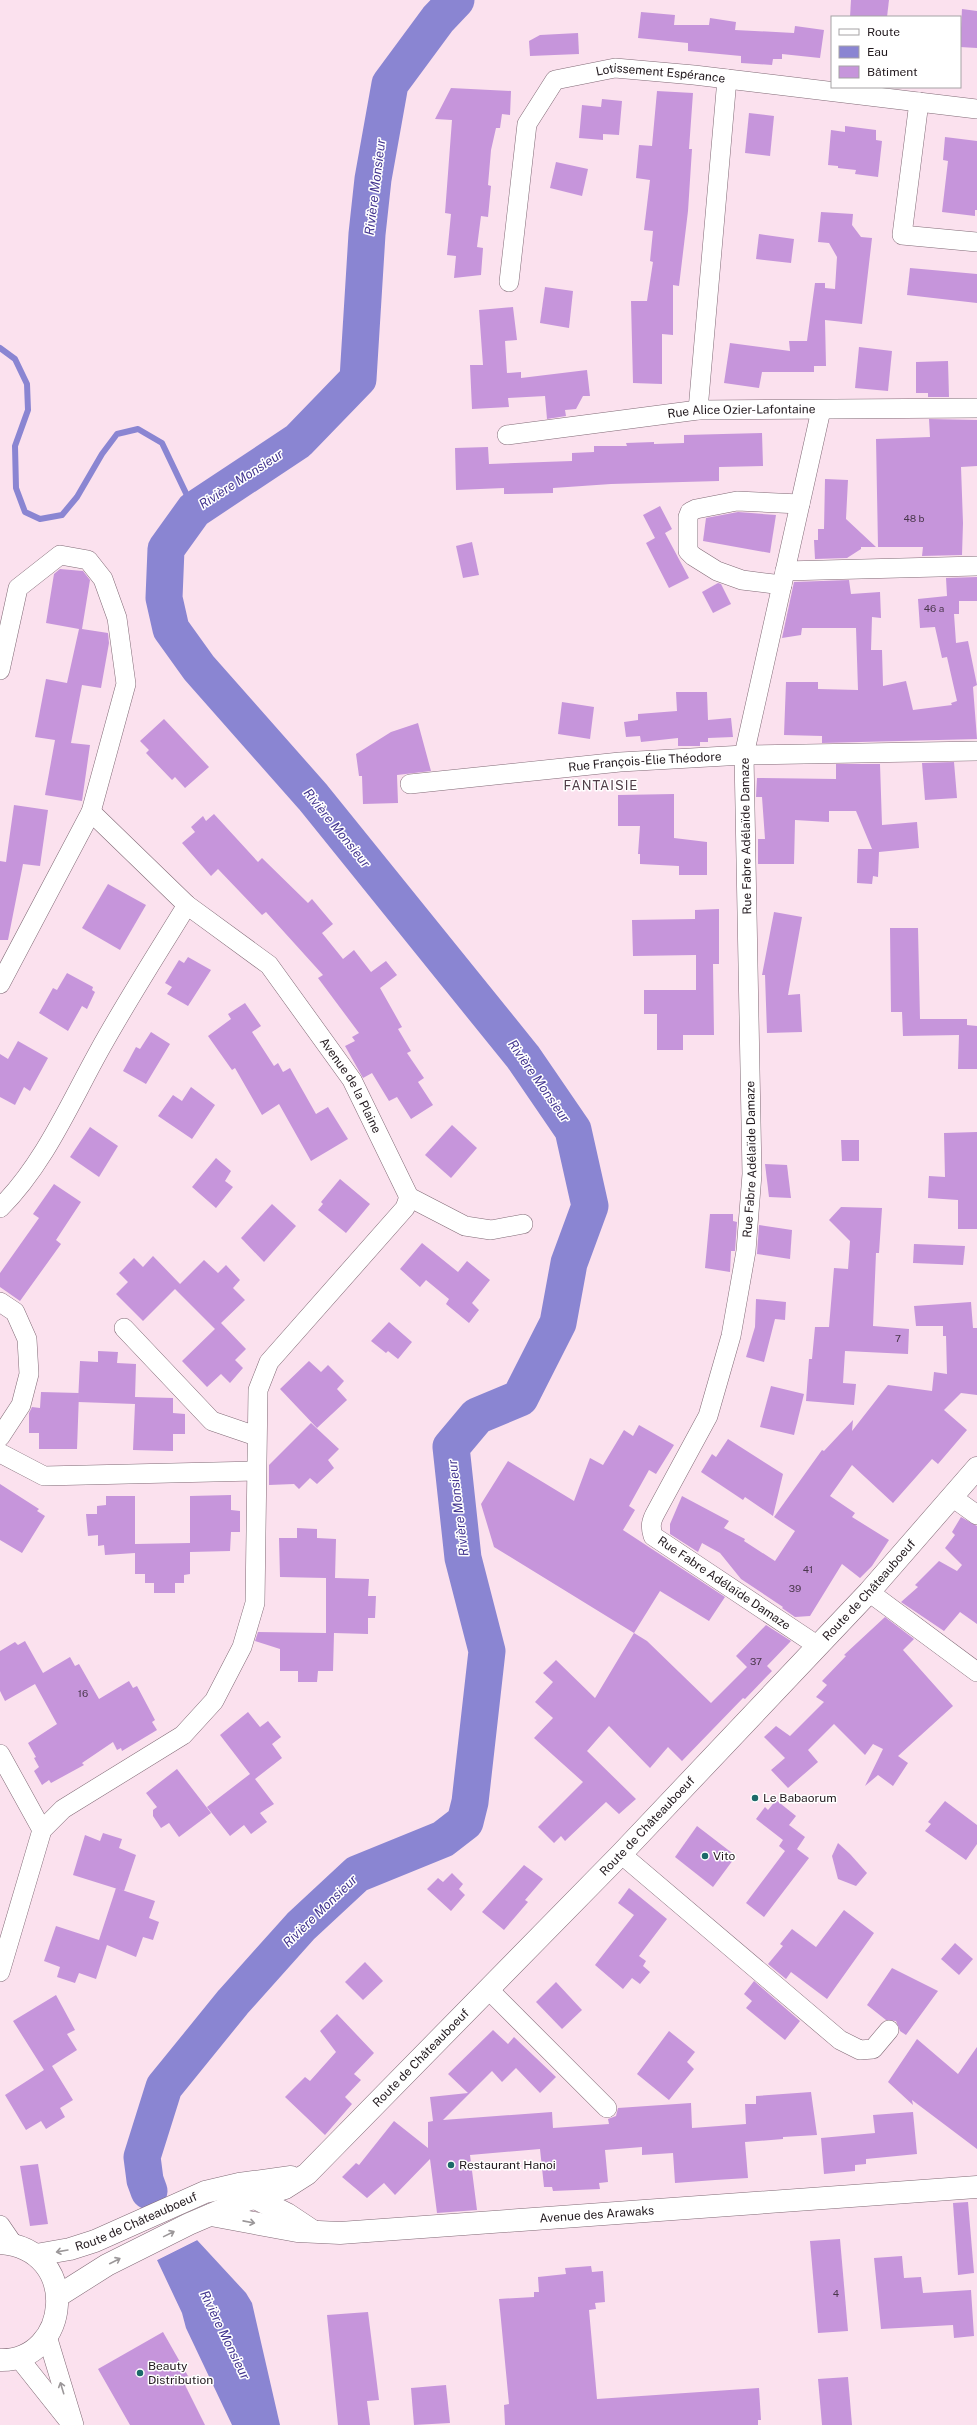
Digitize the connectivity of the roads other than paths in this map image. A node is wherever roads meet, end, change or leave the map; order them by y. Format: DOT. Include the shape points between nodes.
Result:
graph roads {
  1 [pos="727,79"];
  2 [pos="919,102"];
  3 [pos="977,109"];
  4 [pos="977,242"];
  5 [pos="509,282"];
  6 [pos="977,408"];
  7 [pos="698,410"];
  8 [pos="821,410"];
  9 [pos="507,435"];
  10 [pos="800,504"];
  11 [pos="977,566"];
  12 [pos="784,578"];
  13 [pos="0,670"];
  14 [pos="977,751"];
  15 [pos="744,755"];
  16 [pos="410,784"];
  17 [pos="91,812"];
  18 [pos="187,905"];
  19 [pos="0,984"];
  20 [pos="409,1197"];
  21 [pos="0,1208"];
  22 [pos="523,1224"];
  23 [pos="0,1302"];
  24 [pos="124,1328"];
  25 [pos="256,1436"];
  26 [pos="0,1437"];
  27 [pos="0,1453"];
  28 [pos="977,1468"];
  29 [pos="256,1471"];
  30 [pos="952,1498"];
  31 [pos="977,1515"];
  32 [pos="869,1592"];
  33 [pos="818,1646"];
  34 [pos="977,1672"];
  35 [pos="0,1754"];
  36 [pos="42,1830"];
  37 [pos="621,1854"];
  38 [pos="0,1972"];
  39 [pos="489,1990"];
  40 [pos="889,2030"];
  41 [pos="607,2108"];
  42 [pos="306,2174"];
  43 [pos="228,2187"];
  44 [pos="977,2187"];
  45 [pos="258,2198"];
  46 [pos="211,2215"];
  47 [pos="0,2225"];
  48 [pos="314,2232"];
  49 [pos="6,2244"];
  50 [pos="36,2255"];
  51 [pos="58,2296"];
  52 [pos="47,2336"];
  53 [pos="9,2358"];
  54 [pos="73,2425"];
  1 -- 2 [label="street, Lotissement Espérance"];
  1 -- 5 [label="street, Lotissement Espérance" via="616,68 555,80 527,124"];
  1 -- 7 [label="street"];
  2 -- 3 [label="street, Lotissement Espérance"];
  2 -- 4 [label="street" via="902,236"];
  6 -- 8 [label="street, Rue Alice Ozier-Lafontaine"];
  7 -- 8 [label="street, Rue Alice Ozier-Lafontaine"];
  7 -- 9 [label="street, Rue Alice Ozier-Lafontaine"];
  8 -- 10 [label="street, Rue Fabre Adélaïde Damaze"];
  10 -- 12 [label="street, Rue Fabre Adélaïde Damaze"];
  10 -- 12 [label="street" via="737,501 696,509 690,512 688,517 688,551 693,556 717,571 742,580"];
  11 -- 12 [label="street"];
  12 -- 15 [label="street, Rue Fabre Adélaïde Damaze"];
  13 -- 17 [label="street" via="18,588 60,555 88,560 103,579 117,618 126,684"];
  14 -- 15 [label="street, Rue François-Élie Théodore"];
  15 -- 16 [label="street, Rue François-Élie Théodore" via="620,762"];
  15 -- 33 [label="street, Rue Fabre Adélaïde Damaze" via="752,1174 746,1250 731,1336 708,1416 656,1512 651,1529 653,1536"];
  17 -- 18 [label="street, Avenue de la Plaine"];
  17 -- 19 [label="street"];
  18 -- 20 [label="street, Avenue de la Plaine" via="269,964 352,1080"];
  18 -- 21 [label="street" via="99,1050 45,1151 14,1194"];
  20 -- 22 [label="street" via="465,1226 491,1230"];
  20 -- 25 [label="street" via="404,1208 269,1362 258,1390"];
  23 -- 26 [label="street" via="14,1312 27,1339 29,1374 21,1405"];
  24 -- 25 [label="street" via="212,1421"];
  25 -- 29 [label="street"];
  27 -- 29 [label="street" via="44,1476"];
  28 -- 30 [label="main road, Route de Châteauboeuf"];
  29 -- 36 [label="street" via="255,1603 242,1647 214,1701 183,1735 63,1808"];
  30 -- 31 [label="street"];
  30 -- 32 [label="main road, Route de Châteauboeuf"];
  32 -- 33 [label="main road, Route de Châteauboeuf"];
  32 -- 34 [label="street"];
  33 -- 37 [label="main road, Route de Châteauboeuf" via="688,1780"];
  35 -- 36 [label="street"];
  36 -- 38 [label="street"];
  37 -- 39 [label="main road, Route de Châteauboeuf"];
  37 -- 40 [label="street" via="840,2040 860,2050 873,2049"];
  39 -- 41 [label="street"];
  39 -- 42 [label="main road, Route de Châteauboeuf"];
  42 -- 43 [label="main road, Route de Châteauboeuf"];
  42 -- 45 [label="main road, Route de Châteauboeuf" via="285,2188"];
  43 -- 45 [label="main road"];
  43 -- 50 [label="main road, Route de Châteauboeuf, one-way" via="205,2192 70,2249"];
  44 -- 48 [label="main road, Avenue des Arawaks" via="340,2233"];
  45 -- 46 [label="main road, Route de Châteauboeuf" via="238,2203"];
  45 -- 48 [label="main road"];
  46 -- 48 [label="main road, Avenue des Arawaks, one-way"];
  51 -- 46 [label="main road, Route de Châteauboeuf, one-way" via="107,2265"];
  47 -- 49 [label="street"];
  49 -- 50 [label="main road"];
  50 -- 51 [label="main road" via="54,2280"];
  51 -- 52 [label="main road" via="58,2310"];
  52 -- 53 [label="main road" via="34,2349"];
  54 -- 52 [label="street, one-way"];
  53 -- 54 [label="street"];
}
